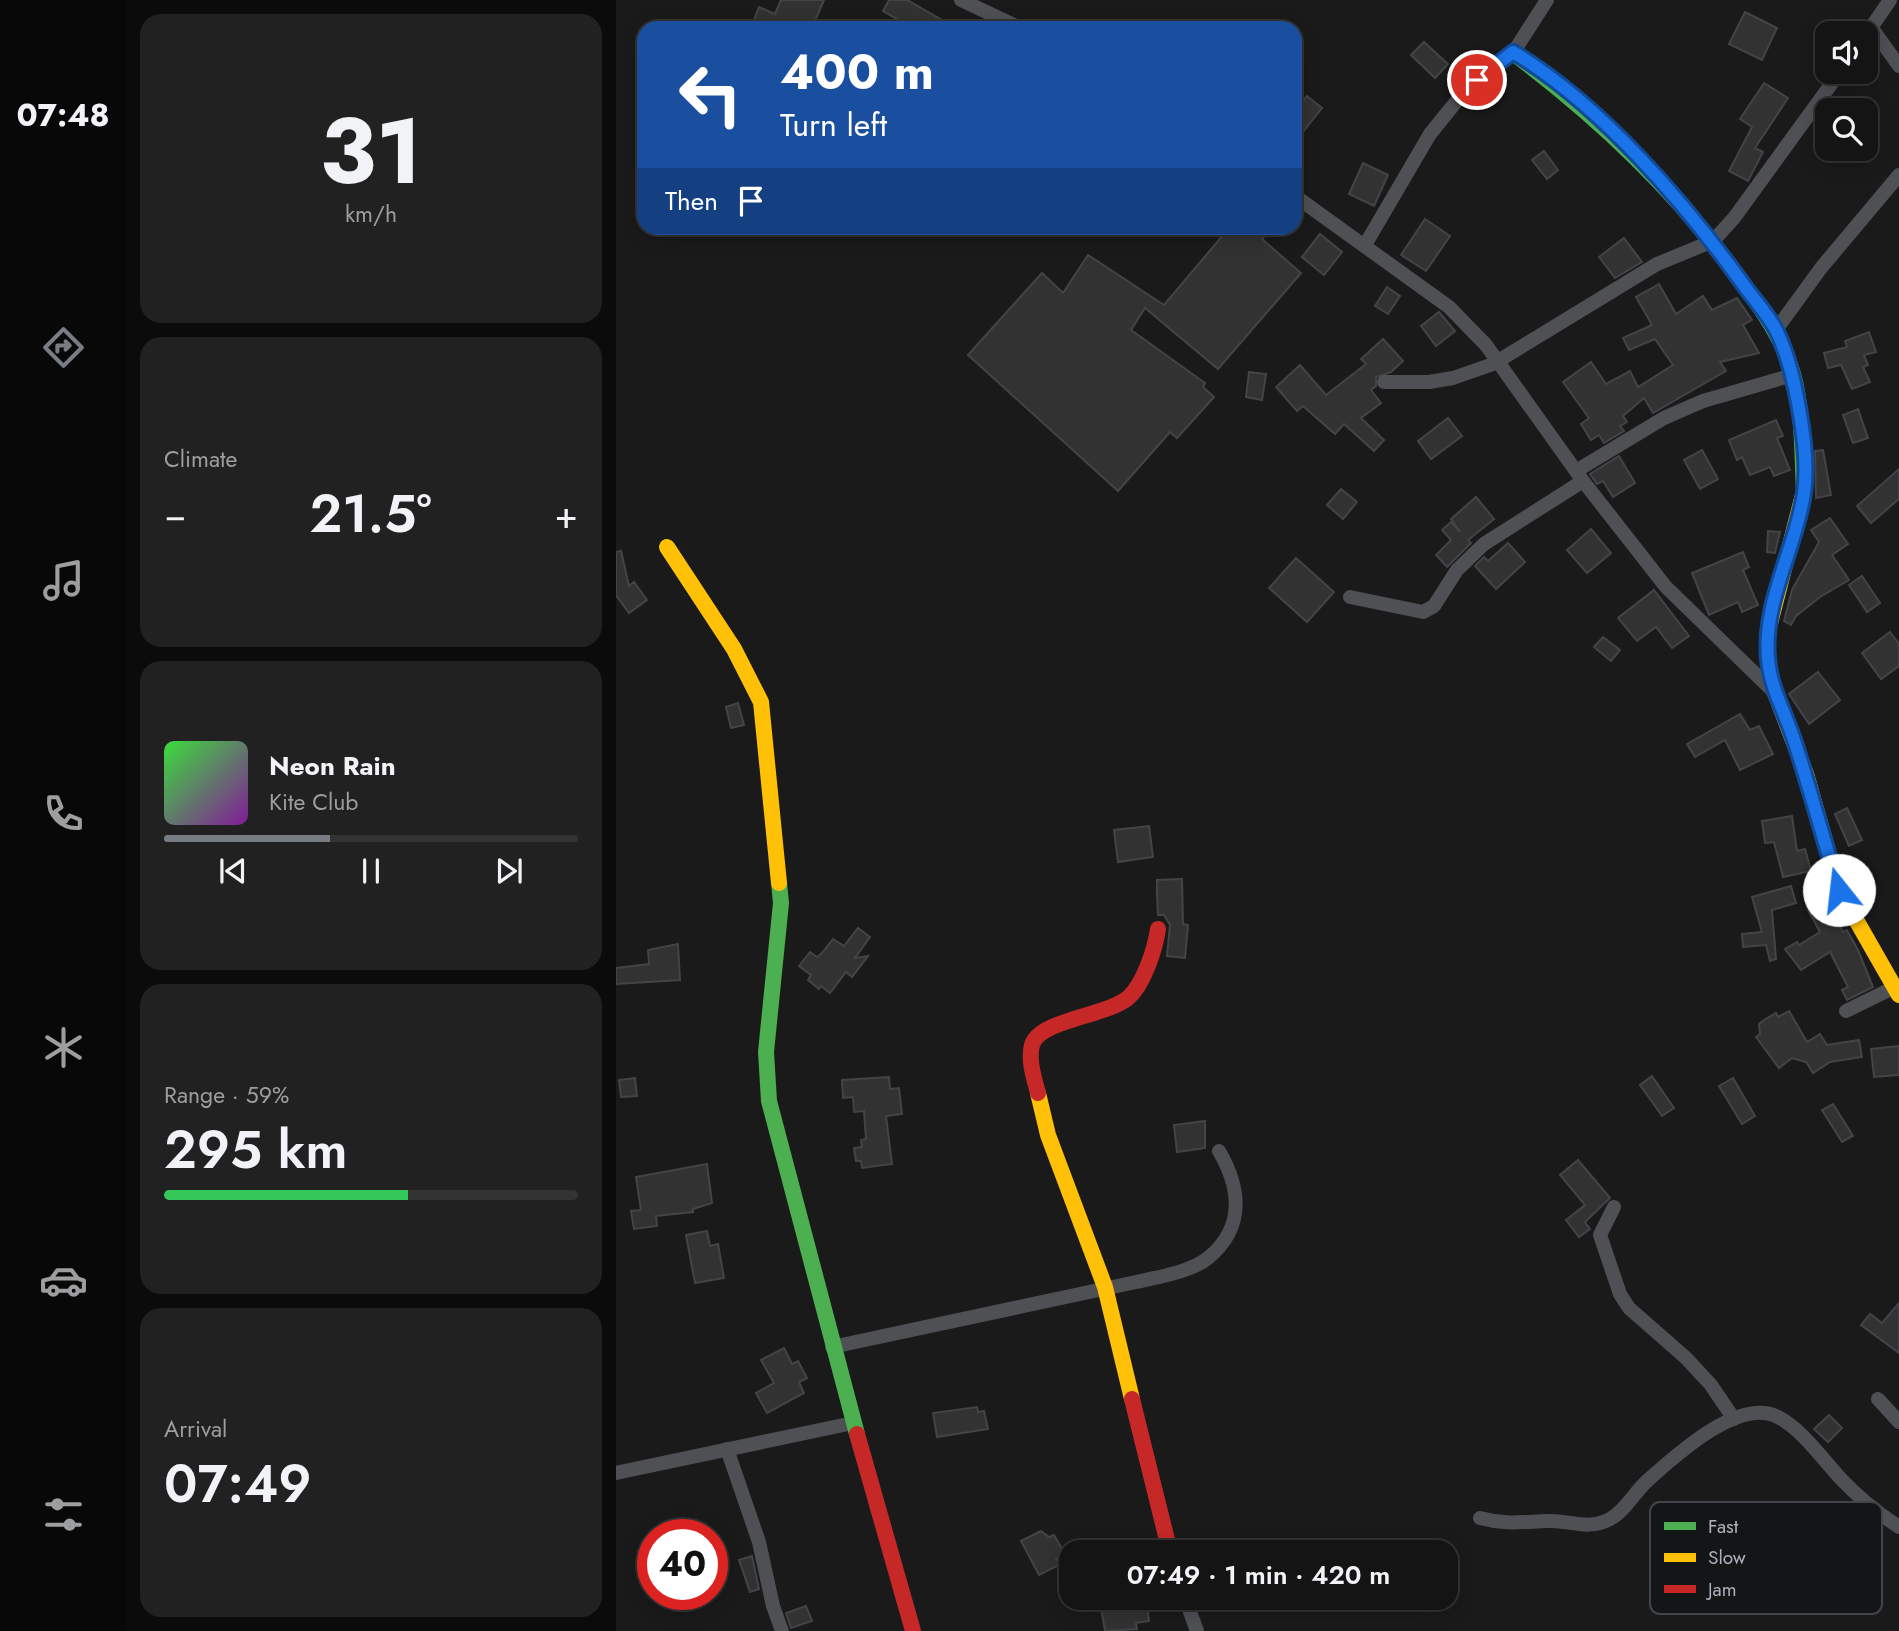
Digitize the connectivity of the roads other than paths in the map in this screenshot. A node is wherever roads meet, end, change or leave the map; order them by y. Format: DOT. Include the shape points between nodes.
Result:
graph roads {
  1 [pos="961,0"];
  2 [pos="1891,0"];
  3 [pos="1544,1"];
  4 [pos="1005,21"];
  5 [pos="1876,21"];
  6 [pos="1878,43"];
  7 [pos="1513,52"];
  8 [pos="1899,66"];
  9 [pos="1831,84"];
  10 [pos="1899,175"];
  11 [pos="1302,201"];
  12 [pos="1713,241"];
  13 [pos="1365,245"];
  14 [pos="1776,330"];
  15 [pos="1498,362"];
  16 [pos="1793,375"];
  17 [pos="1384,382"];
  18 [pos="1579,476"];
  19 [pos="667,547"];
  20 [pos="1350,597"];
  21 [pos="1775,693"];
  22 [pos="1158,929"];
  23 [pos="1897,991"];
  24 [pos="1846,1011"];
  25 [pos="1219,1151"];
  26 [pos="1614,1207"];
  27 [pos="1105,1287"];
  28 [pos="832,1347"];
  29 [pos="1878,1399"];
  30 [pos="1734,1419"];
  31 [pos="1899,1422"];
  32 [pos="853,1423"];
  33 [pos="727,1449"];
  34 [pos="616,1473"];
  35 [pos="1864,1502"];
  36 [pos="1882,1515"];
  37 [pos="1480,1518"];
  38 [pos="1899,1527"];
  39 [pos="1167,1540"];
  40 [pos="1189,1610"];
  41 [pos="782,1631"];
  42 [pos="914,1631"];
  43 [pos="1197,1631"];
  1 -- 4 [label="street"];
  2 -- 5 [label="street"];
  3 -- 7 [label="street"];
  6 -- 8 [label="street"];
  7 -- 12 [label="street" via="1623,142"];
  7 -- 13 [label="street" via="1464,92 1430,134"];
  9 -- 12 [label="street"];
  10 -- 14 [label="street"];
  11 -- 13 [label="street"];
  12 -- 14 [label="street"];
  12 -- 15 [label="street" via="1657,264"];
  13 -- 15 [label="street" via="1449,307"];
  14 -- 16 [label="street"];
  15 -- 17 [label="street" via="1429,382"];
  15 -- 18 [label="street"];
  16 -- 18 [label="street" via="1703,401 1664,418"];
  16 -- 21 [label="street" via="1804,492 1767,635"];
  18 -- 20 [label="street" via="1484,544 1457,570 1434,606 1423,612"];
  18 -- 21 [label="street" via="1666,587"];
  19 -- 28 [label="street" via="734,649 761,702 781,903 766,1052 769,1101"];
  21 -- 23 [label="street" via="1801,761 1839,890"];
  22 -- 27 [label="street" via="1155,952 1129,997 1115,1007 1042,1030 1032,1043 1031,1064 1048,1135"];
  23 -- 24 [label="street"];
  25 -- 27 [label="street" via="1234,1177 1237,1204 1227,1234 1208,1258 1170,1274"];
  26 -- 30 [label="street" via="1600,1235 1620,1294 1639,1318 1694,1367"];
  27 -- 28 [label="street"];
  27 -- 39 [label="street"];
  28 -- 32 [label="street"];
  29 -- 31 [label="street"];
  30 -- 35 [label="street" via="1747,1413 1776,1416"];
  30 -- 37 [label="street" via="1702,1436 1645,1483 1622,1509 1600,1523 1588,1527 1550,1521 1505,1524"];
  32 -- 33 [label="street"];
  32 -- 42 [label="street"];
  33 -- 34 [label="street"];
  33 -- 41 [label="street" via="759,1542"];
  36 -- 38 [label="street"];
  40 -- 43 [label="street"];
}
